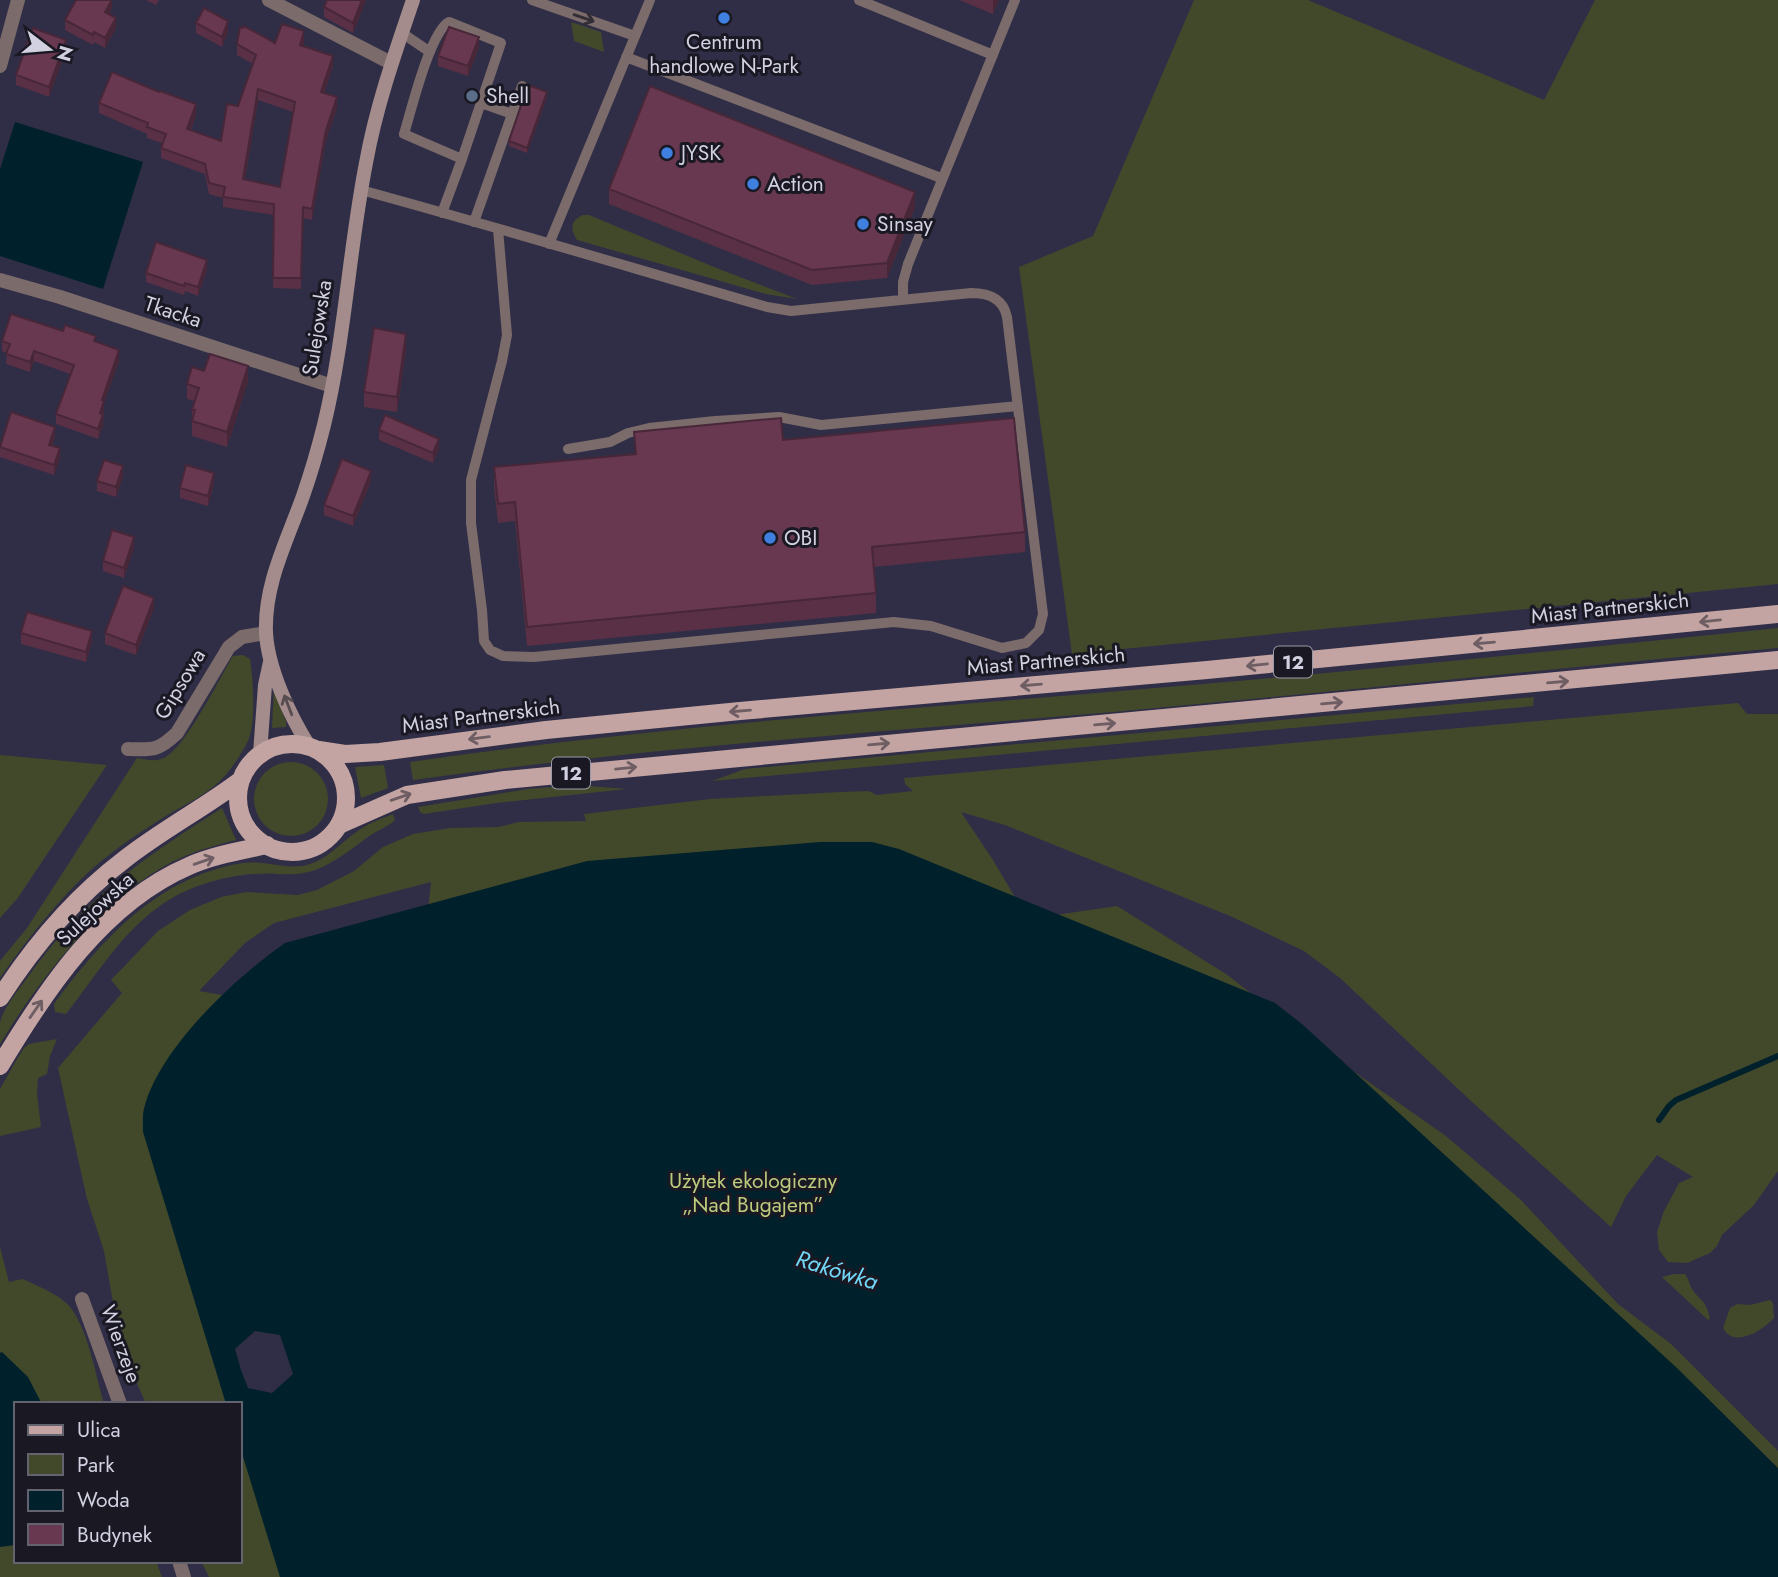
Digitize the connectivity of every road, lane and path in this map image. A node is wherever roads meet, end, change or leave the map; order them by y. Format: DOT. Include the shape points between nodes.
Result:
graph roads {
  1 [pos="18,0"];
  2 [pos="270,0"];
  3 [pos="414,0"];
  4 [pos="532,0"];
  5 [pos="564,0"];
  6 [pos="650,0"];
  7 [pos="859,0"];
  8 [pos="1015,0"];
  9 [pos="554,8"];
  10 [pos="402,33"];
  11 [pos="635,36"];
  12 [pos="430,52"];
  13 [pos="993,55"];
  14 [pos="626,57"];
  15 [pos="391,62"];
  16 [pos="0,66"];
  17 [pos="522,86"];
  18 [pos="481,103"];
  19 [pos="512,114"];
  20 [pos="462,159"];
  21 [pos="941,178"];
  22 [pos="361,190"];
  23 [pos="442,213"];
  24 [pos="474,222"];
  25 [pos="498,229"];
  26 [pos="549,244"];
  27 [pos="0,280"];
  28 [pos="903,300"];
  29 [pos="332,386"];
  30 [pos="1018,406"];
  31 [pos="568,449"];
  32 [pos="1778,614"];
  33 [pos="266,633"];
  34 [pos="1778,660"];
  35 [pos="270,662"];
  36 [pos="314,748"];
  37 [pos="128,749"];
  38 [pos="260,754"];
  39 [pos="241,780"];
  40 [pos="339,825"];
  41 [pos="267,845"];
  42 [pos="0,998"];
  43 [pos="0,1066"];
  44 [pos="82,1299"];
  45 [pos="119,1402"];
  1 -- 16 [label="street"];
  2 -- 15 [label="street"];
  3 -- 10 [label="main road, Sulejowska"];
  4 -- 9 [label="lane"];
  5 -- 9 [label="lane"];
  6 -- 11 [label="lane"];
  7 -- 13 [label="lane"];
  8 -- 13 [label="lane"];
  9 -- 11 [label="lane, one-way"];
  10 -- 12 [label="lane"];
  10 -- 15 [label="main road, Sulejowska"];
  11 -- 14 [label="lane"];
  12 -- 18 [label="lane" via="450,22 501,43"];
  12 -- 20 [label="lane" via="404,134"];
  13 -- 21 [label="lane"];
  14 -- 21 [label="lane"];
  14 -- 26 [label="lane"];
  15 -- 22 [label="main road, Sulejowska"];
  17 -- 19 [label="lane"];
  18 -- 19 [label="lane"];
  18 -- 20 [label="lane"];
  19 -- 24 [label="lane"];
  20 -- 23 [label="lane"];
  21 -- 28 [label="lane" via="908,264"];
  22 -- 23 [label="lane"];
  22 -- 29 [label="main road, Sulejowska"];
  23 -- 24 [label="lane"];
  24 -- 25 [label="lane"];
  25 -- 26 [label="lane"];
  25 -- 30 [label="lane" via="507,335 471,480 471,523 484,641 503,656 534,657 894,622 932,626 1002,648 1026,643 1039,630 1043,614"];
  26 -- 28 [label="lane" via="790,311"];
  27 -- 29 [label="street, Tkacka"];
  28 -- 30 [label="lane" via="982,293 999,300 1007,317"];
  29 -- 33 [label="main road, Sulejowska" via="314,460 272,579"];
  30 -- 31 [label="lane" via="821,425 779,417 715,421 649,428 610,442"];
  32 -- 36 [label="main road, Miast Partnerskich / 12, one-way" via="547,730 380,752 345,754"];
  33 -- 35 [label="main road, Sulejowska"];
  33 -- 37 [label="street, Gipsowa" via="242,637 229,647 167,743 155,750"];
  40 -- 34 [label="main road, 12, one-way" via="407,794 505,780"];
  36 -- 35 [label="main road, Sulejowska, one-way" via="292,717"];
  35 -- 38 [label="main road, Sulejowska"];
  36 -- 38 [label="main road, 12" via="289,743"];
  36 -- 40 [label="main road" via="333,762 343,779 346,797"];
  38 -- 39 [label="main road"];
  39 -- 41 [label="main road" via="238,802 244,822"];
  39 -- 42 [label="main road, Sulejowska" via="90,888 35,947"];
  40 -- 41 [label="main road, 12" via="327,839 308,849 288,852"];
  43 -- 41 [label="main road, Sulejowska / 12, one-way" via="75,958 135,899 171,874"];
  44 -- 45 [label="street, Wierzeje"];
}
